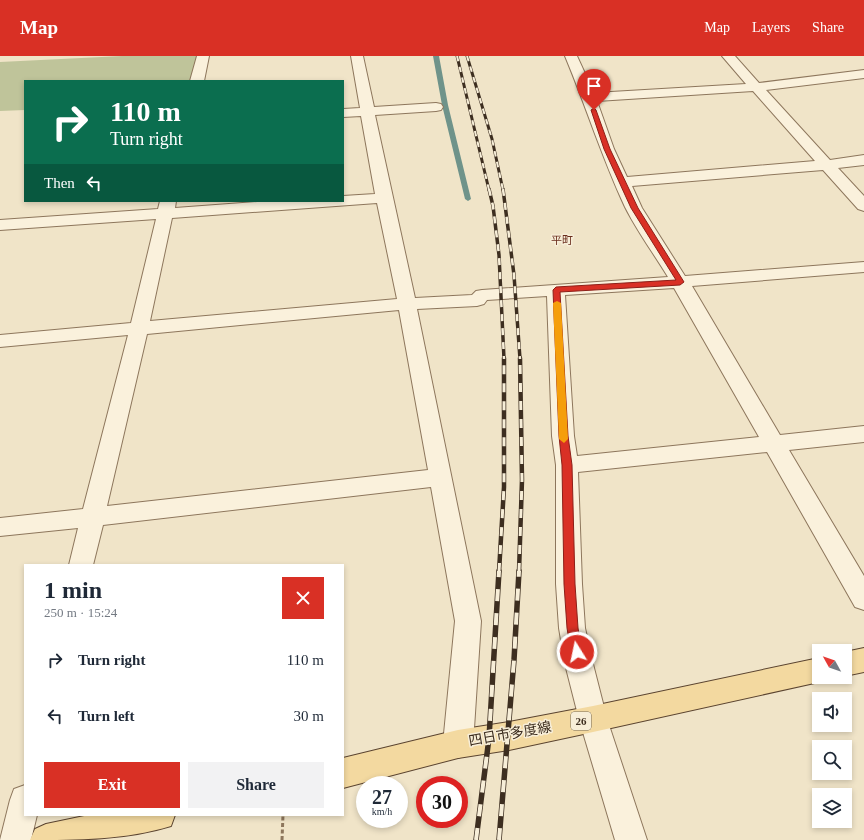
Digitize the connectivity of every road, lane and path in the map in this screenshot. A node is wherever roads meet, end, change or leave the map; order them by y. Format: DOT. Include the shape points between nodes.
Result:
graph roads {
  1 [pos="203,56"];
  2 [pos="357,56"];
  3 [pos="571,56"];
  4 [pos="728,56"];
  5 [pos="864,74"];
  6 [pos="197,80"];
  7 [pos="756,87"];
  8 [pos="589,97"];
  9 [pos="436,107"];
  10 [pos="368,112"];
  11 [pos="344,113"];
  12 [pos="864,160"];
  13 [pos="826,165"];
  14 [pos="622,182"];
  15 [pos="384,198"];
  16 [pos="344,201"];
  17 [pos="307,202"];
  18 [pos="864,206"];
  19 [pos="166,207"];
  20 [pos="0,225"];
  21 [pos="864,267"];
  22 [pos="680,282"];
  23 [pos="556,290"];
  24 [pos="408,304"];
  25 [pos="139,329"];
  26 [pos="0,341"];
  27 [pos="864,434"];
  28 [pos="774,443"];
  29 [pos="567,465"];
  30 [pos="440,477"];
  31 [pos="93,517"];
  32 [pos="0,527"];
  33 [pos="81,564"];
  34 [pos="864,599"];
  35 [pos="864,660"];
  36 [pos="852,663"];
  37 [pos="812,672"];
  38 [pos="593,719"];
  39 [pos="458,744"];
  40 [pos="344,773"];
  41 [pos="24,804"];
  42 [pos="155,816"];
  43 [pos="283,816"];
  44 [pos="15,840"];
  45 [pos="46,840"];
  46 [pos="282,840"];
  47 [pos="631,840"];
  1 -- 6 [label="street"];
  2 -- 10 [label="street"];
  3 -- 8 [label="street"];
  4 -- 7 [label="street"];
  5 -- 7 [label="street"];
  7 -- 8 [label="street"];
  7 -- 13 [label="street"];
  8 -- 14 [label="street" via="607,149"];
  9 -- 10 [label="street"];
  10 -- 11 [label="street"];
  10 -- 15 [label="street"];
  12 -- 13 [label="street"];
  13 -- 14 [label="street"];
  13 -- 18 [label="street"];
  14 -- 22 [label="street" via="634,208"];
  15 -- 16 [label="street"];
  15 -- 24 [label="street"];
  17 -- 19 [label="street"];
  19 -- 20 [label="street"];
  19 -- 25 [label="street"];
  21 -- 22 [label="street"];
  22 -- 23 [label="street"];
  22 -- 28 [label="street"];
  23 -- 24 [label="street" via="482,295 477,300"];
  23 -- 29 [label="street" via="563,436"];
  24 -- 25 [label="street"];
  24 -- 30 [label="street"];
  25 -- 26 [label="street"];
  25 -- 31 [label="street"];
  27 -- 28 [label="street"];
  28 -- 29 [label="street"];
  28 -- 34 [label="street"];
  29 -- 38 [label="street" via="572,628"];
  30 -- 31 [label="street"];
  30 -- 39 [label="street" via="468,621"];
  31 -- 32 [label="street"];
  31 -- 33 [label="street"];
  35 -- 36 [label="main road"];
  37 -- 38 [label="main road, 四日市多度線 / 26"];
  38 -- 39 [label="main road, 四日市多度線 / 26"];
  38 -- 47 [label="street"];
  39 -- 40 [label="main road, 四日市多度線 / 26"];
  41 -- 44 [label="street"];
  42 -- 45 [label="main road"];
  43 -- 46 [label="path"];
}
